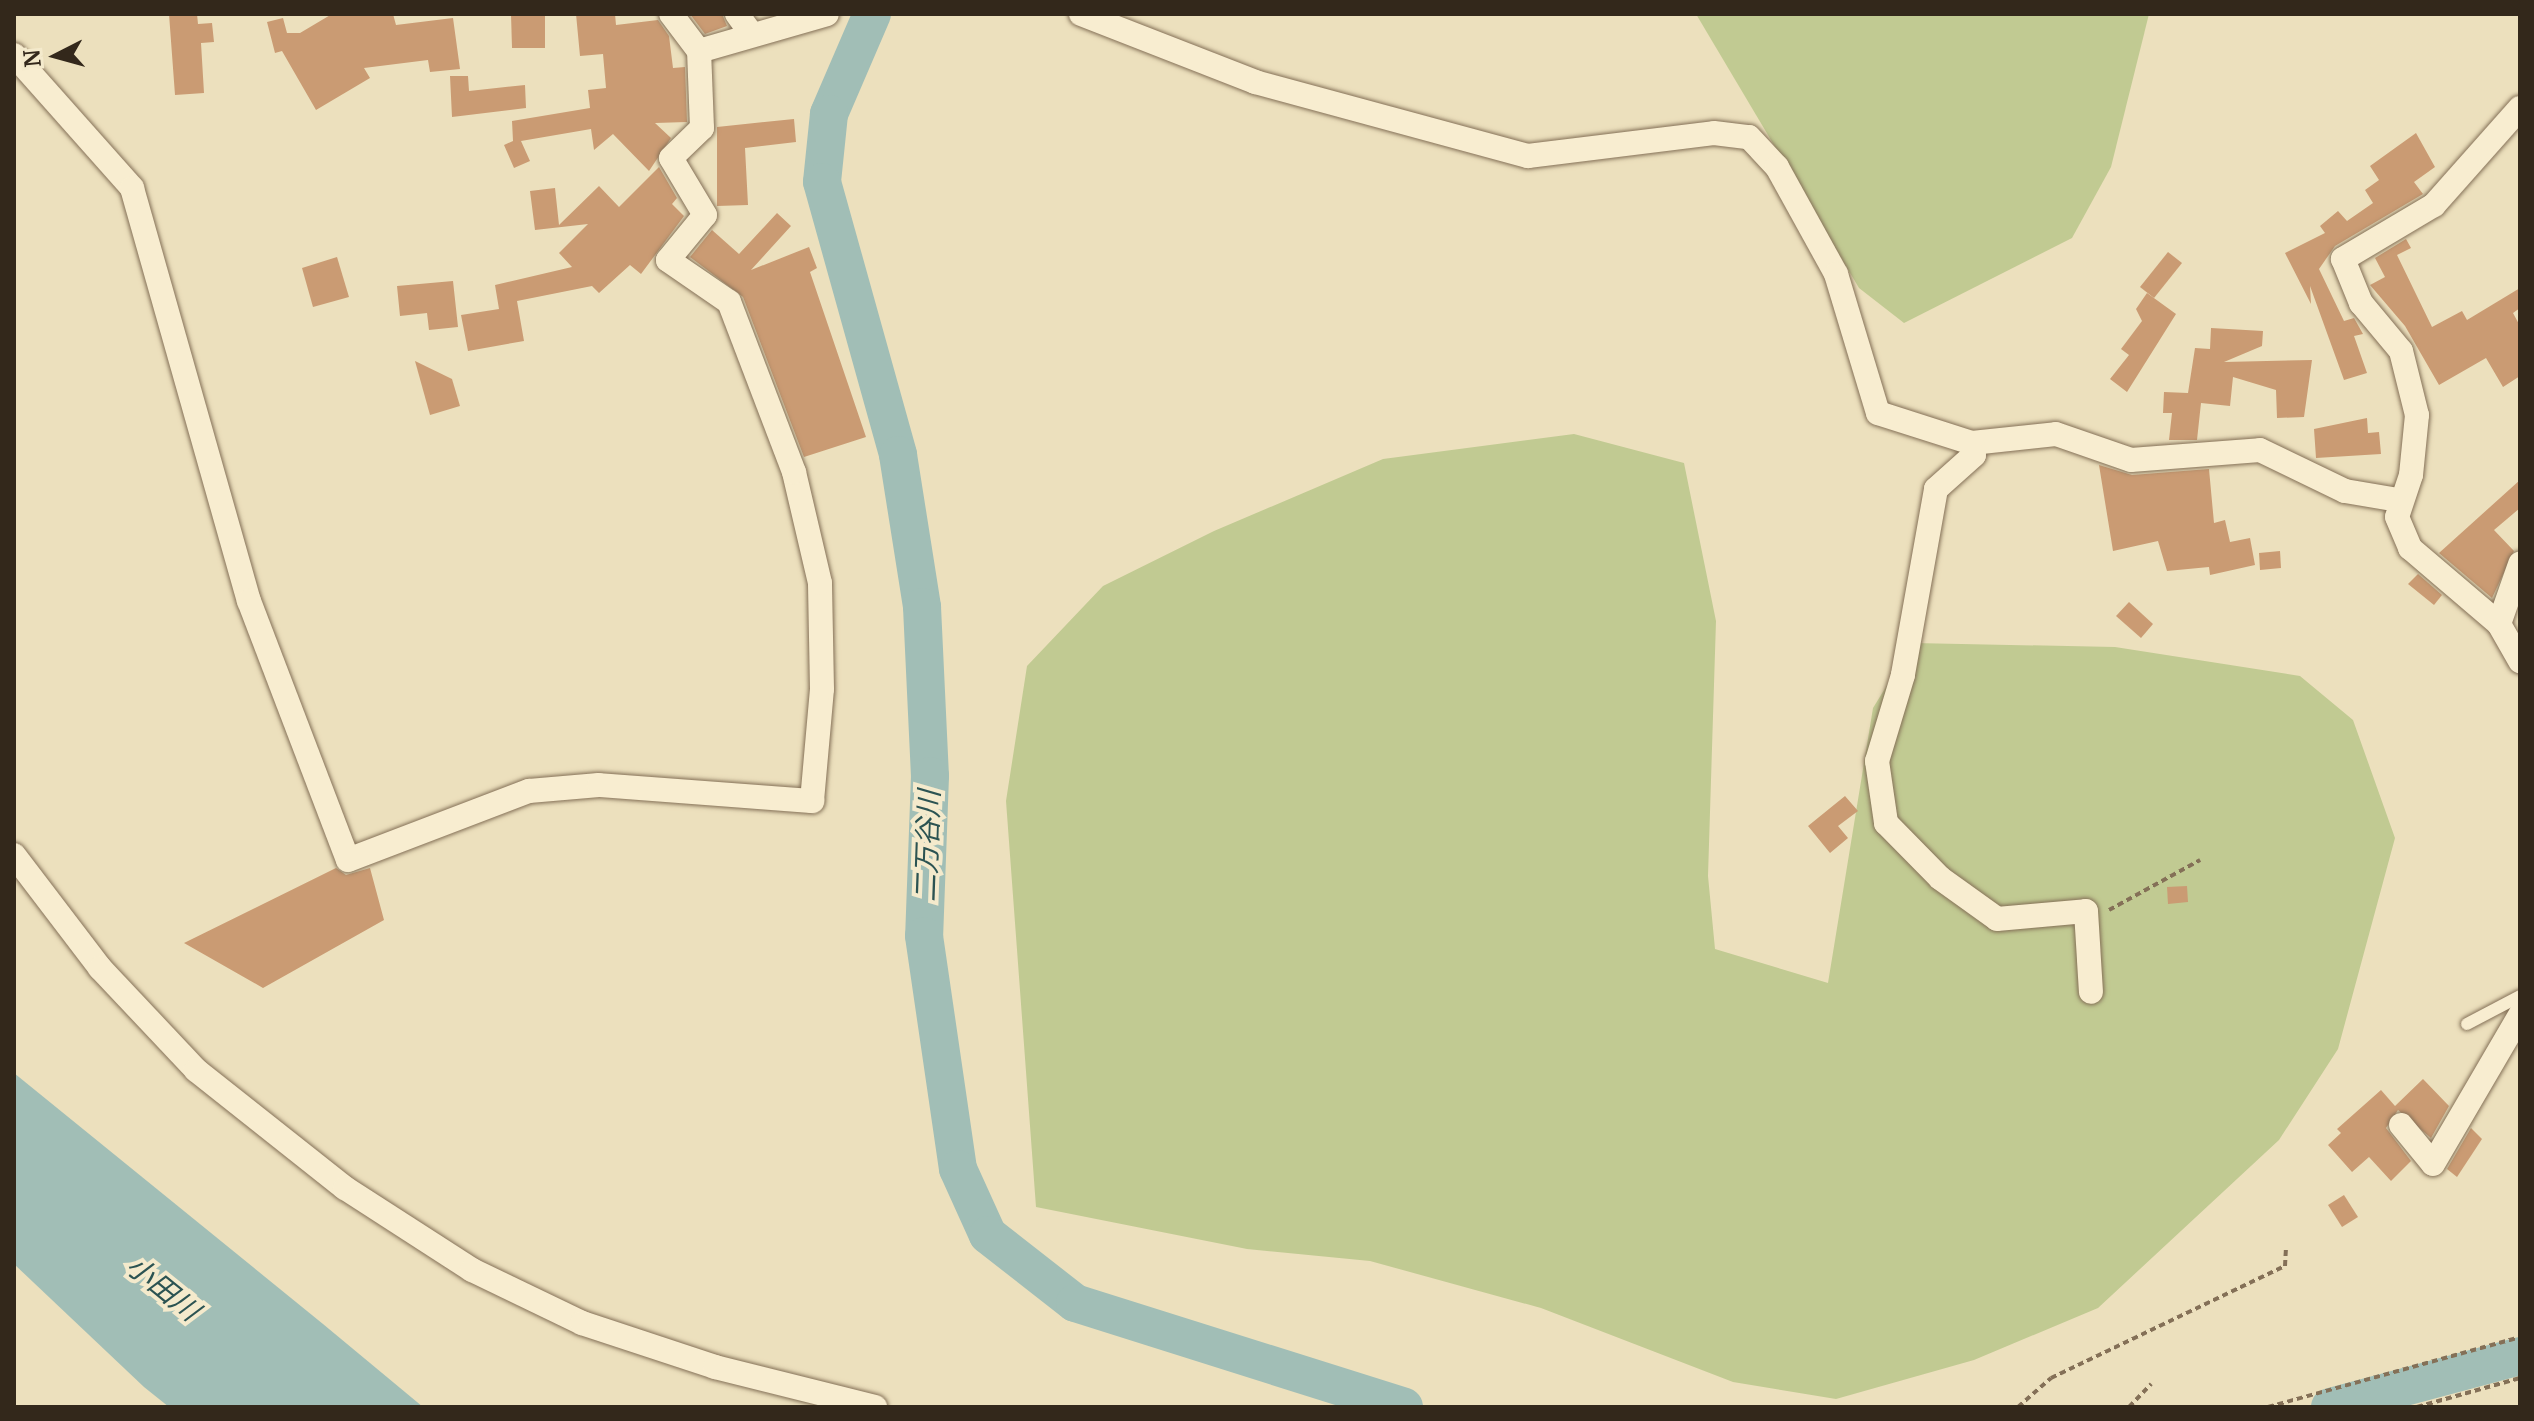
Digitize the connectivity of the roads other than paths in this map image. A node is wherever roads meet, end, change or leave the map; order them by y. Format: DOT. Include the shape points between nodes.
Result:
graph roads {
  1 [pos="671,14"];
  2 [pos="827,14"];
  3 [pos="1081,14"];
  4 [pos="744,24"];
  5 [pos="699,51"];
  6 [pos="14,55"];
  7 [pos="2520,108"];
  8 [pos="1972,443"];
  9 [pos="2398,500"];
  10 [pos="2520,564"];
  11 [pos="2499,624"];
  12 [pos="2520,661"];
  13 [pos="14,855"];
  14 [pos="2091,992"];
  15 [pos="2520,996"];
  16 [pos="2520,1015"];
  17 [pos="2467,1024"];
  18 [pos="2401,1125"];
  19 [pos="875,1407"];
  1 -- 5 [label="street"];
  2 -- 4 [label="street"];
  3 -- 8 [label="street" via="1255,82 1528,156 1714,133 1749,137 1777,167 1836,274 1878,413"];
  4 -- 5 [label="street"];
  5 -- 6 [label="street" via="702,128 671,158 705,215 668,260 729,302 805,509 820,583 822,653 812,801 599,785 529,791 348,860 249,601 132,188"];
  7 -- 9 [label="street" via="2434,205 2343,259 2347,278 2401,351 2409,378 2417,415 2411,475"];
  8 -- 9 [label="street" via="2056,434 2131,460 2260,450 2345,491"];
  8 -- 14 [label="street" via="1974,455 1936,489 1903,675 1877,761 1886,823 1940,878 1997,919 2086,911"];
  9 -- 11 [label="street" via="2410,548"];
  10 -- 11 [label="street"];
  11 -- 12 [label="street"];
  13 -- 19 [label="street" via="100,968 196,1070 345,1188 434,1246 582,1323 715,1367"];
  15 -- 17 [label="lane"];
  16 -- 18 [label="street" via="2433,1164"];
}
